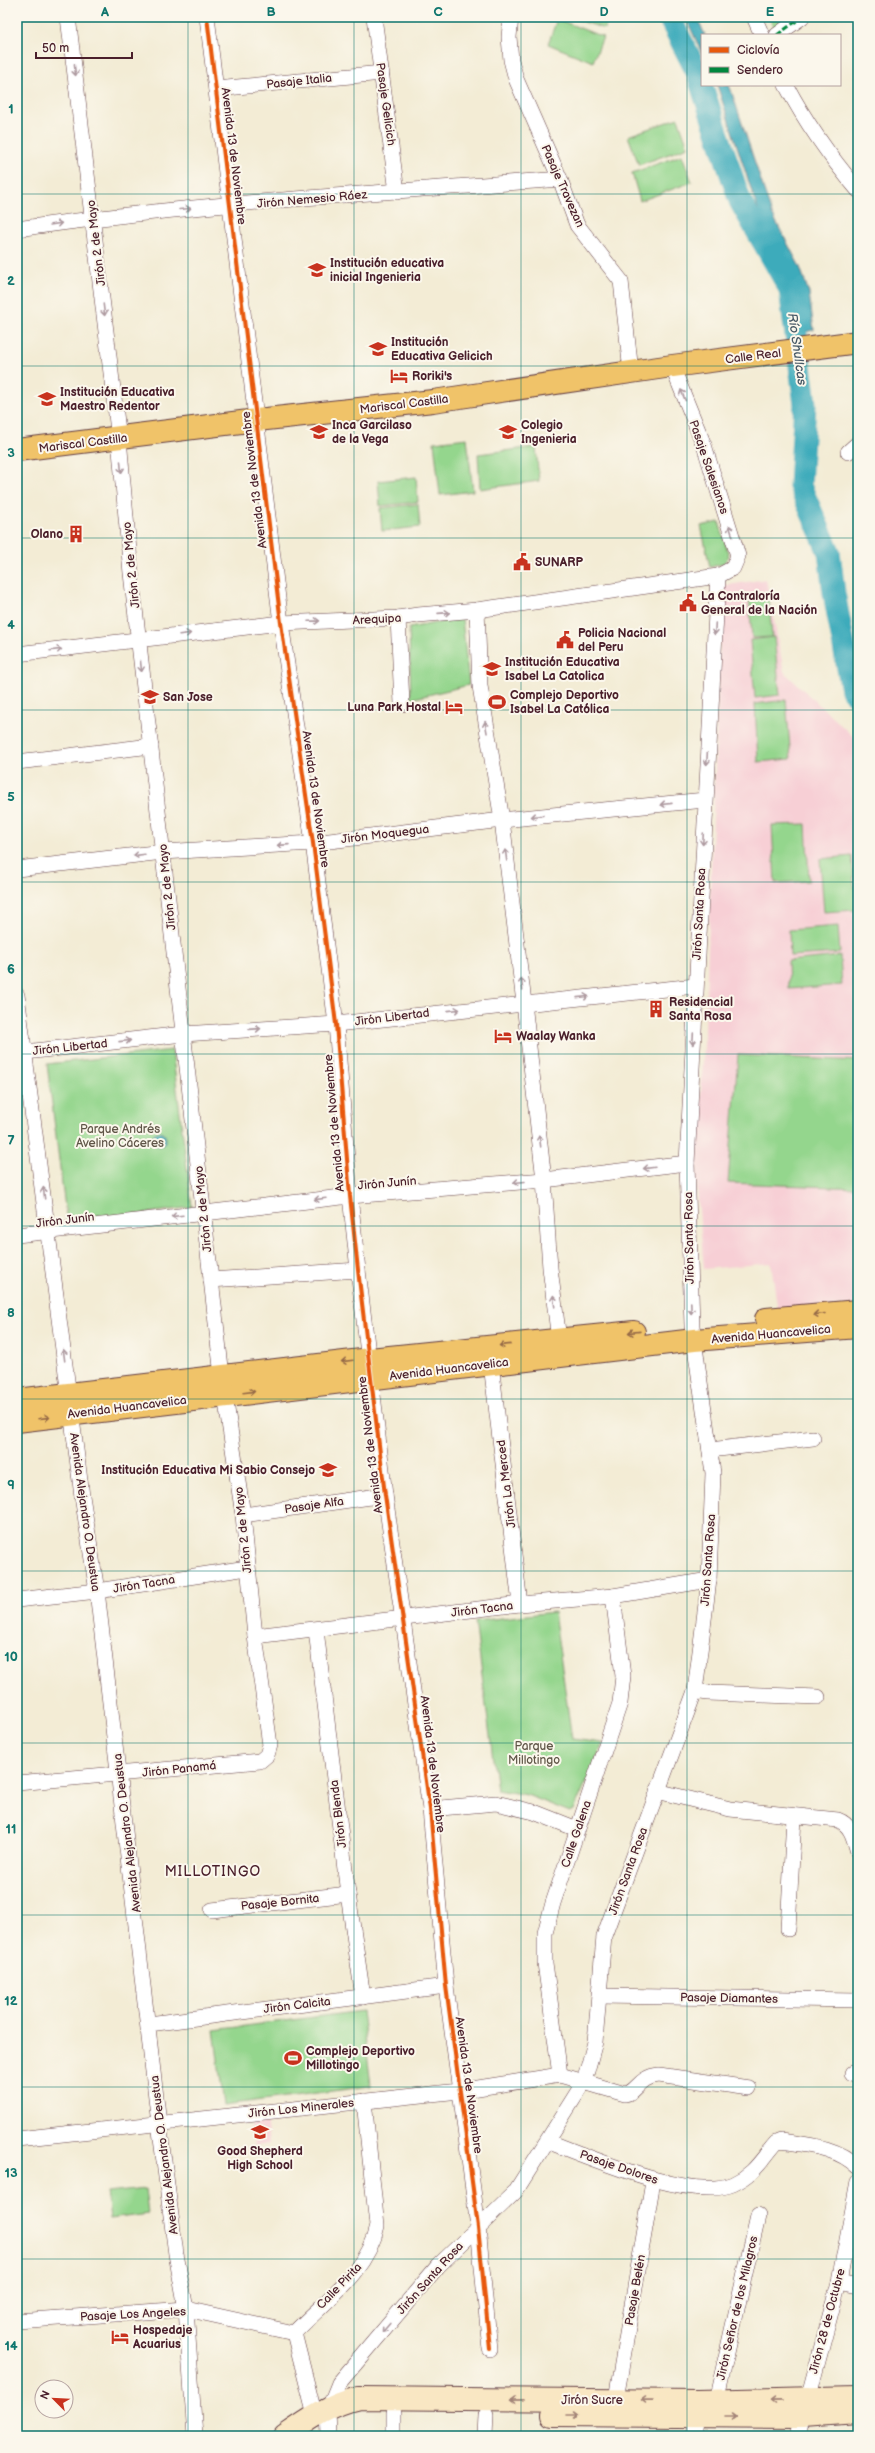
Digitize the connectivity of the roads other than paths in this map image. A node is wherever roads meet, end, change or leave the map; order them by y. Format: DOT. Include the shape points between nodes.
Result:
graph roads {
  1 [pos="68,17"];
  2 [pos="207,17"];
  3 [pos="374,17"];
  4 [pos="511,17"];
  5 [pos="754,17"];
  6 [pos="802,17"];
  7 [pos="762,34"];
  8 [pos="778,34"];
  9 [pos="382,73"];
  10 [pos="787,86"];
  11 [pos="216,89"];
  12 [pos="560,179"];
  13 [pos="858,190"];
  14 [pos="397,192"];
  15 [pos="231,205"];
  16 [pos="93,218"];
  17 [pos="17,229"];
  18 [pos="858,342"];
  19 [pos="672,366"];
  20 [pos="631,372"];
  21 [pos="257,420"];
  22 [pos="119,439"];
  23 [pos="17,450"];
  24 [pos="733,568"];
  25 [pos="718,576"];
  26 [pos="478,610"];
  27 [pos="398,618"];
  28 [pos="281,623"];
  29 [pos="139,640"];
  30 [pos="17,654"];
  31 [pos="402,704"];
  32 [pos="151,746"];
  33 [pos="17,762"];
  34 [pos="705,800"];
  35 [pos="502,820"];
  36 [pos="313,843"];
  37 [pos="163,852"];
  38 [pos="17,869"];
  39 [pos="696,986"];
  40 [pos="17,995"];
  41 [pos="524,1003"];
  42 [pos="336,1024"];
  43 [pos="183,1034"];
  44 [pos="21,1052"];
  45 [pos="687,1163"];
  46 [pos="544,1180"];
  47 [pos="350,1196"];
  48 [pos="204,1213"];
  49 [pos="49,1232"];
  50 [pos="17,1236"];
  51 [pos="358,1270"];
  52 [pos="211,1280"];
  53 [pos="858,1311"];
  54 [pos="858,1327"];
  55 [pos="693,1333"];
  56 [pos="560,1348"];
  57 [pos="491,1364"];
  58 [pos="371,1368"];
  59 [pos="223,1386"];
  60 [pos="17,1400"];
  61 [pos="70,1404"];
  62 [pos="17,1421"];
  63 [pos="813,1438"];
  64 [pos="710,1450"];
  65 [pos="385,1495"];
  66 [pos="243,1515"];
  67 [pos="247,1568"];
  68 [pos="709,1580"];
  69 [pos="97,1591"];
  70 [pos="613,1596"];
  71 [pos="17,1600"];
  72 [pos="520,1604"];
  73 [pos="404,1619"];
  74 [pos="316,1630"];
  75 [pos="255,1636"];
  76 [pos="695,1691"];
  77 [pos="818,1697"];
  78 [pos="267,1755"];
  79 [pos="120,1774"];
  80 [pos="17,1783"];
  81 [pos="658,1791"];
  82 [pos="430,1808"];
  83 [pos="794,1817"];
  84 [pos="577,1829"];
  85 [pos="858,1852"];
  86 [pos="348,1894"];
  87 [pos="212,1910"];
  88 [pos="788,1929"];
  89 [pos="446,1986"];
  90 [pos="600,1996"];
  91 [pos="363,1997"];
  92 [pos="858,2000"];
  93 [pos="149,2024"];
  94 [pos="560,2075"];
  95 [pos="584,2082"];
  96 [pos="749,2088"];
  97 [pos="459,2091"];
  98 [pos="364,2101"];
  99 [pos="159,2124"];
  100 [pos="17,2139"];
  101 [pos="549,2142"];
  102 [pos="858,2167"];
  103 [pos="653,2181"];
  104 [pos="858,2182"];
  105 [pos="758,2216"];
  106 [pos="478,2227"];
  107 [pos="839,2282"];
  108 [pos="858,2286"];
  109 [pos="186,2309"];
  110 [pos="17,2320"];
  111 [pos="294,2333"];
  112 [pos="490,2349"];
  113 [pos="858,2397"];
  114 [pos="616,2399"];
  115 [pos="716,2401"];
  116 [pos="394,2412"];
  117 [pos="321,2413"];
  118 [pos="858,2413"];
  119 [pos="486,2415"];
  120 [pos="802,2417"];
  121 [pos="695,2426"];
  122 [pos="195,2436"];
  123 [pos="285,2436"];
  124 [pos="329,2436"];
  125 [pos="394,2436"];
  126 [pos="485,2436"];
  1 -- 16 [label="street, Jirón 2 de Mayo, one-way"];
  2 -- 11 [label="street, Avenida 13 de Noviembre"];
  3 -- 9 [label="street, Pasaje Gelicich"];
  4 -- 12 [label="street, Pasaje Travezan" via="509,37 516,80"];
  5 -- 7 [label="street"];
  6 -- 8 [label="street"];
  9 -- 11 [label="street, Pasaje Italia"];
  9 -- 14 [label="street, Pasaje Gelicich"];
  10 -- 13 [label="street" via="801,114"];
  11 -- 15 [label="street, Avenida 13 de Noviembre"];
  12 -- 14 [label="street, Jirón Nemesio Ráez"];
  12 -- 20 [label="street, Pasaje Travezan" via="577,225 621,281"];
  14 -- 15 [label="street, Jirón Nemesio Ráez"];
  16 -- 15 [label="street, Jirón Nemesio Ráez, one-way"];
  15 -- 21 [label="street, Avenida 13 de Noviembre"];
  17 -- 16 [label="street, Jirón Nemesio Ráez, one-way"];
  16 -- 22 [label="street, Jirón 2 de Mayo, one-way"];
  18 -- 19 [label="highway, Calle Real"];
  19 -- 20 [label="highway, Mariscal Castilla"];
  24 -- 19 [label="street, Pasaje Salesianos, one-way" via="738,556 736,549 704,445"];
  20 -- 21 [label="highway, Mariscal Castilla" via="433,401"];
  21 -- 22 [label="highway, Mariscal Castilla"];
  21 -- 28 [label="street, Avenida 13 de Noviembre"];
  22 -- 23 [label="highway, Mariscal Castilla"];
  22 -- 29 [label="street, Jirón 2 de Mayo, one-way"];
  24 -- 25 [label="street, Arequipa"];
  25 -- 26 [label="street, Arequipa"];
  25 -- 34 [label="street, Jirón Santa Rosa, one-way"];
  27 -- 26 [label="street, Arequipa, one-way"];
  35 -- 26 [label="street, one-way" via="480,686"];
  28 -- 27 [label="street, Arequipa, one-way"];
  27 -- 31 [label="street"];
  29 -- 28 [label="street, Arequipa, one-way"];
  28 -- 36 [label="street, Avenida 13 de Noviembre"];
  30 -- 29 [label="street, Arequipa, one-way"];
  29 -- 32 [label="street, Jirón 2 de Mayo, one-way"];
  32 -- 33 [label="street"];
  32 -- 37 [label="street, Jirón 2 de Mayo"];
  34 -- 35 [label="street, Jirón Moquegua, one-way"];
  34 -- 39 [label="street, Jirón Santa Rosa, one-way"];
  35 -- 36 [label="street, Jirón Moquegua"];
  41 -- 35 [label="street, one-way"];
  36 -- 37 [label="street, Jirón Moquegua, one-way"];
  36 -- 42 [label="street, Avenida 13 de Noviembre"];
  37 -- 38 [label="street, Jirón Moquegua, one-way"];
  37 -- 43 [label="street, Jirón 2 de Mayo"];
  41 -- 39 [label="street, Jirón Libertad, one-way"];
  39 -- 45 [label="street, Jirón Santa Rosa, one-way"];
  40 -- 44 [label="street, Avenida Alejandro O. Deustua"];
  42 -- 41 [label="street, Jirón Libertad, one-way"];
  46 -- 41 [label="street, one-way"];
  43 -- 42 [label="street, Jirón Libertad, one-way"];
  42 -- 47 [label="street, Avenida 13 de Noviembre"];
  44 -- 43 [label="street, Jirón Libertad, one-way"];
  43 -- 48 [label="street, Jirón 2 de Mayo"];
  49 -- 44 [label="street, Avenida Alejandro O. Deustua, one-way"];
  45 -- 46 [label="street, Jirón Junín, one-way"];
  45 -- 55 [label="street, Jirón Santa Rosa, one-way"];
  46 -- 47 [label="street, Jirón Junín, one-way"];
  56 -- 46 [label="street, one-way" via="550,1268"];
  47 -- 48 [label="street, Jirón Junín, one-way"];
  47 -- 51 [label="street, Avenida 13 de Noviembre"];
  48 -- 49 [label="street, Jirón Junín, one-way"];
  48 -- 52 [label="street, Jirón 2 de Mayo"];
  49 -- 50 [label="street, Jirón Junín"];
  61 -- 49 [label="street, Avenida Alejandro O. Deustua, one-way"];
  51 -- 52 [label="street"];
  51 -- 58 [label="street, Avenida 13 de Noviembre"];
  52 -- 59 [label="street, Jirón 2 de Mayo"];
  53 -- 55 [label="highway, Avenida Huancavelica, one-way"];
  54 -- 55 [label="highway, Avenida Huancavelica"];
  55 -- 56 [label="highway, Avenida Huancavelica"];
  55 -- 64 [label="street, Jirón Santa Rosa"];
  56 -- 57 [label="highway, Avenida Huancavelica"];
  56 -- 58 [label="highway, Avenida Huancavelica, one-way"];
  57 -- 58 [label="highway, Avenida Huancavelica"];
  57 -- 72 [label="street, Jirón La Merced"];
  58 -- 59 [label="highway, Avenida Huancavelica"];
  58 -- 65 [label="street, Avenida 13 de Noviembre"];
  59 -- 61 [label="highway, Avenida Huancavelica"];
  59 -- 66 [label="street, Jirón 2 de Mayo"];
  60 -- 61 [label="highway, Avenida Huancavelica"];
  62 -- 61 [label="highway, Avenida Huancavelica, one-way"];
  61 -- 69 [label="street, Avenida Alejandro O. Deustua"];
  63 -- 64 [label="street"];
  64 -- 68 [label="street, Jirón Santa Rosa" via="713,1473"];
  65 -- 66 [label="street, Pasaje Alfa"];
  65 -- 73 [label="street, Avenida 13 de Noviembre"];
  66 -- 67 [label="street, Jirón 2 de Mayo"];
  67 -- 69 [label="street, Jirón Tacna"];
  67 -- 75 [label="street, Jirón 2 de Mayo"];
  68 -- 70 [label="street, Jirón Tacna"];
  68 -- 76 [label="street, Jirón Santa Rosa"];
  69 -- 71 [label="street, Jirón Tacna"];
  69 -- 79 [label="street, Avenida Alejandro O. Deustua"];
  70 -- 72 [label="street, Jirón Tacna"];
  70 -- 84 [label="street, Calle Galena" via="623,1686 620,1703"];
  72 -- 73 [label="street, Jirón Tacna"];
  73 -- 74 [label="street, Jirón Tacna"];
  73 -- 82 [label="street, Avenida 13 de Noviembre"];
  74 -- 75 [label="street, Jirón Tacna"];
  74 -- 86 [label="street, Jirón Blenda"];
  75 -- 78 [label="street, Jirón 2 de Mayo" via="270,1744"];
  76 -- 77 [label="street"];
  76 -- 81 [label="street, Jirón Santa Rosa"];
  78 -- 79 [label="street, Jirón Panamá" via="260,1761"];
  79 -- 80 [label="street, Jirón Panamá"];
  79 -- 93 [label="street, Avenida Alejandro O. Deustua"];
  81 -- 83 [label="street" via="730,1809"];
  81 -- 90 [label="street, Jirón Santa Rosa" via="604,1936"];
  82 -- 84 [label="street" via="496,1803 534,1812"];
  82 -- 89 [label="street, Avenida 13 de Noviembre"];
  83 -- 85 [label="street" via="843,1822 850,1830"];
  83 -- 88 [label="street"];
  84 -- 94 [label="street, Calle Galena" via="545,1933 545,1963"];
  86 -- 87 [label="street, Pasaje Bornita"];
  86 -- 91 [label="street, Jirón Blenda"];
  89 -- 91 [label="street, Jirón Calcita"];
  89 -- 97 [label="street, Avenida 13 de Noviembre"];
  90 -- 92 [label="street, Pasaje Diamantes"];
  90 -- 95 [label="street, Jirón Santa Rosa" via="595,2042"];
  91 -- 93 [label="street, Jirón Calcita"];
  93 -- 99 [label="street, Avenida Alejandro O. Deustua"];
  94 -- 95 [label="street, Jirón Los Minerales"];
  94 -- 97 [label="street, Jirón Los Minerales"];
  95 -- 96 [label="street, Jirón Los Minerales" via="625,2094 630,2093 646,2078 659,2075"];
  95 -- 101 [label="street, Jirón Santa Rosa"];
  97 -- 98 [label="street, Jirón Los Minerales"];
  97 -- 106 [label="street, Avenida 13 de Noviembre"];
  98 -- 99 [label="street, Jirón Los Minerales"];
  98 -- 111 [label="street, Calle Pirita" via="377,2226 374,2240 362,2264"];
  99 -- 100 [label="street, Jirón Los Minerales"];
  99 -- 109 [label="street, Avenida Alejandro O. Deustua"];
  101 -- 103 [label="street, Pasaje Dolores"];
  101 -- 106 [label="street, Jirón Santa Rosa" via="515,2192"];
  102 -- 103 [label="street, Pasaje Dolores" via="835,2151 781,2141 776,2143 756,2170 732,2184 706,2188"];
  103 -- 114 [label="street, Pasaje Belén"];
  104 -- 107 [label="street, Jirón 28 de Octubre"];
  105 -- 115 [label="street, Jirón Señor de los Milagros"];
  106 -- 112 [label="street, Avenida 13 de Noviembre"];
  106 -- 117 [label="street, Jirón Santa Rosa, one-way" via="438,2266 339,2383"];
  107 -- 108 [label="street"];
  107 -- 120 [label="street, Jirón 28 de Octubre"];
  109 -- 110 [label="street, Pasaje Los Angeles"];
  109 -- 111 [label="street, Pasaje Los Angeles"];
  109 -- 122 [label="street, Avenida Alejandro O. Deustua"];
  111 -- 117 [label="street"];
  113 -- 120 [label="street, Jirón Sucre"];
  115 -- 114 [label="street, Jirón Sucre, one-way"];
  114 -- 117 [label="street, Jirón Sucre, one-way" via="478,2401 359,2398 344,2401"];
  120 -- 115 [label="street, Jirón Sucre, one-way"];
  116 -- 117 [label="street, Jirón Sucre"];
  116 -- 119 [label="street, Jirón Sucre"];
  116 -- 125 [label="street"];
  117 -- 123 [label="street, Jirón Sucre"];
  117 -- 124 [label="street, Jirón Santa Rosa"];
  118 -- 120 [label="street, Jirón Sucre"];
  119 -- 121 [label="street, Jirón Sucre, one-way"];
  119 -- 126 [label="street"];
  121 -- 120 [label="street, Jirón Sucre, one-way"];
}
